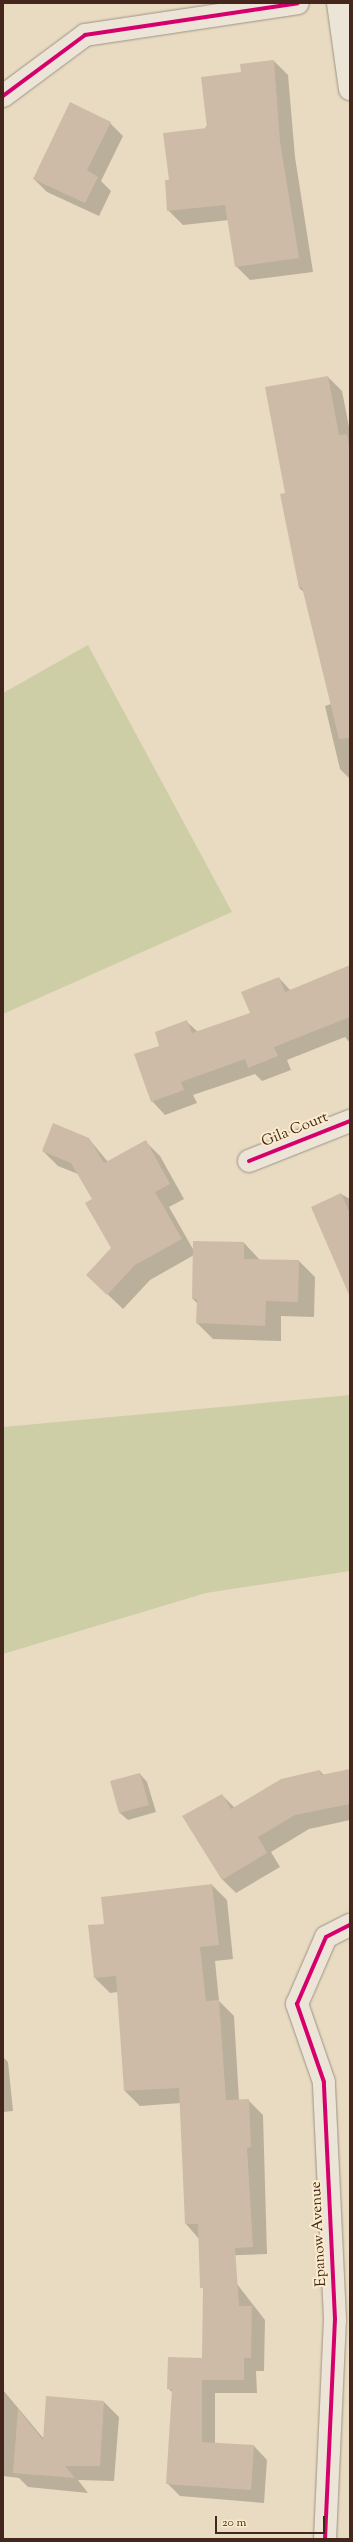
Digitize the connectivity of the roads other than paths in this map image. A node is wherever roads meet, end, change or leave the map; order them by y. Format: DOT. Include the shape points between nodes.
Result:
graph roads {
  1 [pos="298,3"];
  2 [pos="338,3"];
  3 [pos="350,89"];
  4 [pos="3,96"];
  5 [pos="350,1121"];
  6 [pos="249,1161"];
  7 [pos="350,1925"];
  8 [pos="325,2539"];
  1 -- 4 [label="street" via="85,35"];
  2 -- 3 [label="street"];
  5 -- 6 [label="street, Gila Court"];
  7 -- 8 [label="street, Epanow Avenue" via="326,1937 298,2004 324,2082 335,2319"];
}
